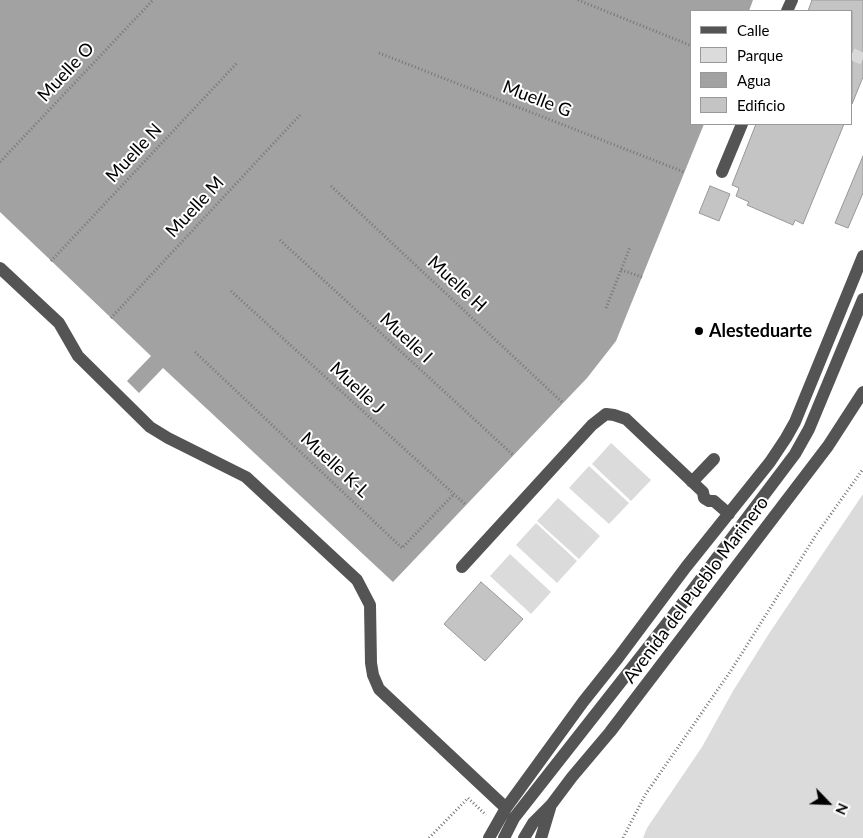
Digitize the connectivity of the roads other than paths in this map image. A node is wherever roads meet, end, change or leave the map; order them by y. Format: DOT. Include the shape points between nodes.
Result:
graph roads {
  1 [pos="742,125"];
  2 [pos="722,172"];
  3 [pos="863,256"];
  4 [pos="0,268"];
  5 [pos="863,299"];
  6 [pos="863,392"];
  7 [pos="714,459"];
  8 [pos="692,482"];
  9 [pos="729,514"];
  10 [pos="462,567"];
  11 [pos="682,604"];
  12 [pos="535,786"];
  13 [pos="551,805"];
  14 [pos="506,808"];
  15 [pos="489,838"];
  16 [pos="497,838"];
  17 [pos="504,838"];
  18 [pos="524,838"];
  19 [pos="541,838"];
  1 -- 2 [label="street"];
  3 -- 9 [label="street" via="795,422 770,462"];
  4 -- 14 [label="street" via="59,323 78,356 150,427 246,477 357,580 370,605 371,663 379,689"];
  5 -- 11 [label="street" via="802,442"];
  6 -- 13 [label="street, Avenida del Pueblo Marinero" via="828,446"];
  7 -- 8 [label="street"];
  8 -- 9 [label="street" via="703,492 704,498 714,501"];
  8 -- 10 [label="street" via="626,419 606,414 592,425"];
  9 -- 11 [label="street" via="723,532 685,582"];
  9 -- 14 [label="street" via="583,702"];
  11 -- 12 [label="street"];
  12 -- 14 [label="street"];
  12 -- 17 [label="street"];
  13 -- 18 [label="street, Avenida del Pueblo Marinero" via="533,823"];
  13 -- 19 [label="street, Avenida del Pueblo Marinero"];
  14 -- 15 [label="street"];
  14 -- 16 [label="street"];
}
